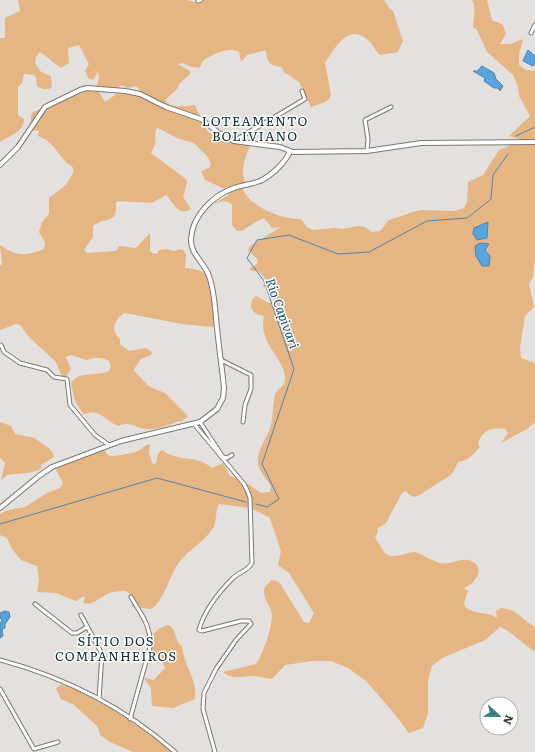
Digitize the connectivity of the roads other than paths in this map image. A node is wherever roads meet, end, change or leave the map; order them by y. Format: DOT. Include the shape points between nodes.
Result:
graph roads {
  1 [pos="535,25"];
  2 [pos="531,33"];
  3 [pos="302,91"];
  4 [pos="391,107"];
  5 [pos="234,140"];
  6 [pos="535,142"];
  7 [pos="290,151"];
  8 [pos="367,151"];
  9 [pos="0,165"];
  10 [pos="1,345"];
  11 [pos="221,360"];
  12 [pos="200,422"];
  13 [pos="243,422"];
  14 [pos="194,424"];
  15 [pos="109,445"];
  16 [pos="232,455"];
  17 [pos="0,508"];
  18 [pos="131,597"];
  19 [pos="35,604"];
  20 [pos="81,615"];
  21 [pos="87,627"];
  22 [pos="0,660"];
  23 [pos="0,689"];
  24 [pos="99,698"];
  25 [pos="130,719"];
  26 [pos="58,742"];
  27 [pos="175,752"];
  28 [pos="215,752"];
  1 -- 2 [label="street"];
  3 -- 5 [label="street" via="305,99"];
  4 -- 8 [label="street" via="365,120"];
  5 -- 7 [label="street"];
  5 -- 9 [label="street" via="219,133 201,119 166,107 140,94 87,88 45,107 18,147"];
  6 -- 8 [label="street" via="421,143"];
  7 -- 8 [label="street"];
  7 -- 11 [label="street" via="286,159 261,180 234,188 213,200 197,219 192,231 192,250 204,265 211,283"];
  10 -- 15 [label="street" via="4,352 20,363 47,370 54,377 67,379 70,405 95,435"];
  11 -- 12 [label="street" via="223,398 217,409"];
  11 -- 13 [label="street" via="251,375 252,389 245,405"];
  12 -- 14 [label="street"];
  12 -- 16 [label="street" via="224,457"];
  14 -- 15 [label="street"];
  14 -- 28 [label="street" via="244,484 250,498 251,565 233,579 214,600 199,630 241,621 249,621 251,624 236,640 216,669 204,693 203,709"];
  15 -- 17 [label="street" via="52,467"];
  18 -- 25 [label="street" via="148,626 151,637"];
  19 -- 21 [label="street" via="72,633"];
  20 -- 21 [label="street"];
  21 -- 24 [label="street" via="102,654"];
  22 -- 24 [label="street" via="74,686"];
  23 -- 26 [label="street" via="34,749"];
  24 -- 25 [label="street"];
  25 -- 27 [label="street"];
}
